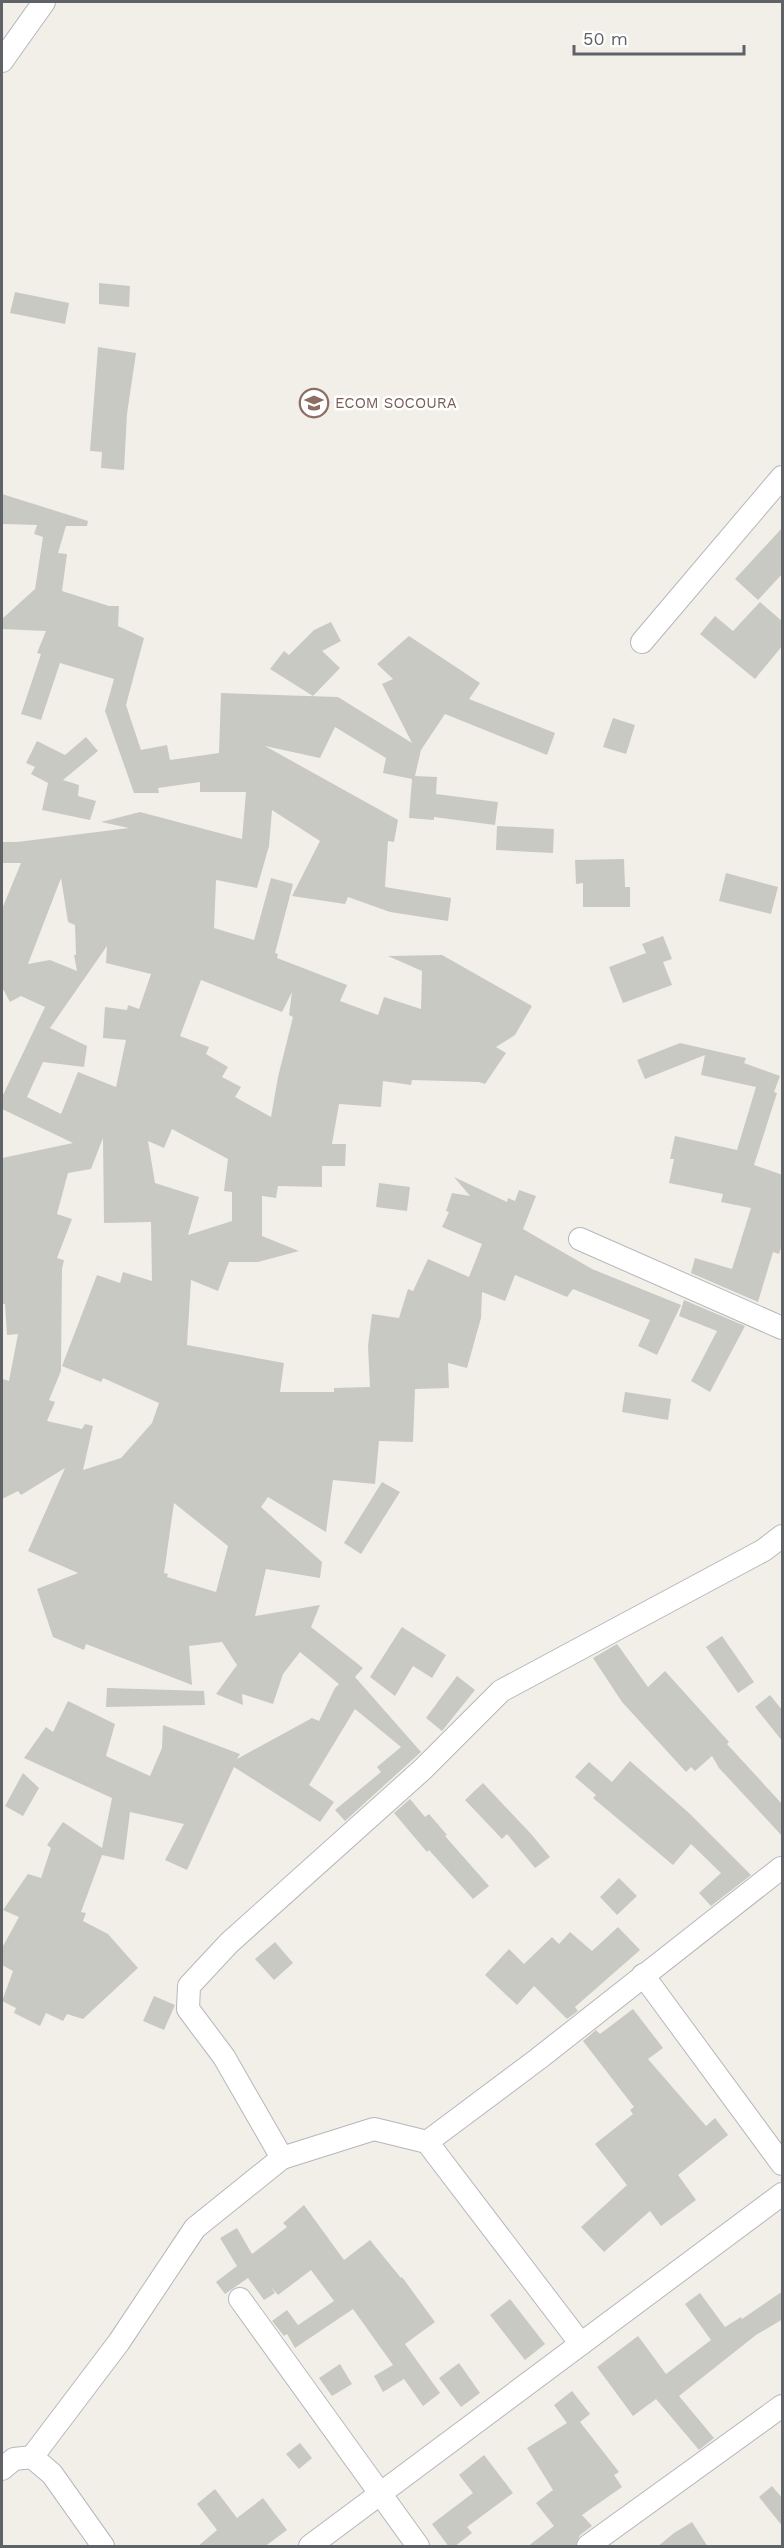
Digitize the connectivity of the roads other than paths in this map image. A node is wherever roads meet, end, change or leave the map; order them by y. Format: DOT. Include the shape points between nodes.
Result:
graph roads {
  1 [pos="44,2"];
  2 [pos="2,61"];
  3 [pos="783,477"];
  4 [pos="642,642"];
  5 [pos="580,1239"];
  6 [pos="783,1328"];
  7 [pos="783,1536"];
  8 [pos="783,1870"];
  9 [pos="643,1975"];
  10 [pos="427,2142"];
  11 [pos="282,2158"];
  12 [pos="783,2164"];
  13 [pos="783,2194"];
  14 [pos="240,2300"];
  15 [pos="581,2344"];
  16 [pos="783,2406"];
  17 [pos="32,2457"];
  18 [pos="2,2469"];
  19 [pos="381,2494"];
  20 [pos="103,2547"];
  21 [pos="310,2547"];
  22 [pos="418,2547"];
  23 [pos="588,2547"];
  1 -- 2 [label="street"];
  3 -- 4 [label="street"];
  5 -- 6 [label="street"];
  7 -- 11 [label="street" via="764,1550 501,1691 423,1769 229,1943 189,1986 188,2009 224,2057"];
  8 -- 9 [label="street"];
  9 -- 10 [label="street"];
  9 -- 12 [label="street"];
  10 -- 11 [label="street" via="374,2129"];
  10 -- 15 [label="street"];
  11 -- 17 [label="street" via="195,2228 119,2342"];
  13 -- 15 [label="street"];
  14 -- 19 [label="street"];
  15 -- 19 [label="street"];
  16 -- 23 [label="street"];
  17 -- 18 [label="street" via="14,2459"];
  17 -- 20 [label="street" via="52,2474"];
  19 -- 21 [label="street"];
  19 -- 22 [label="street"];
}
